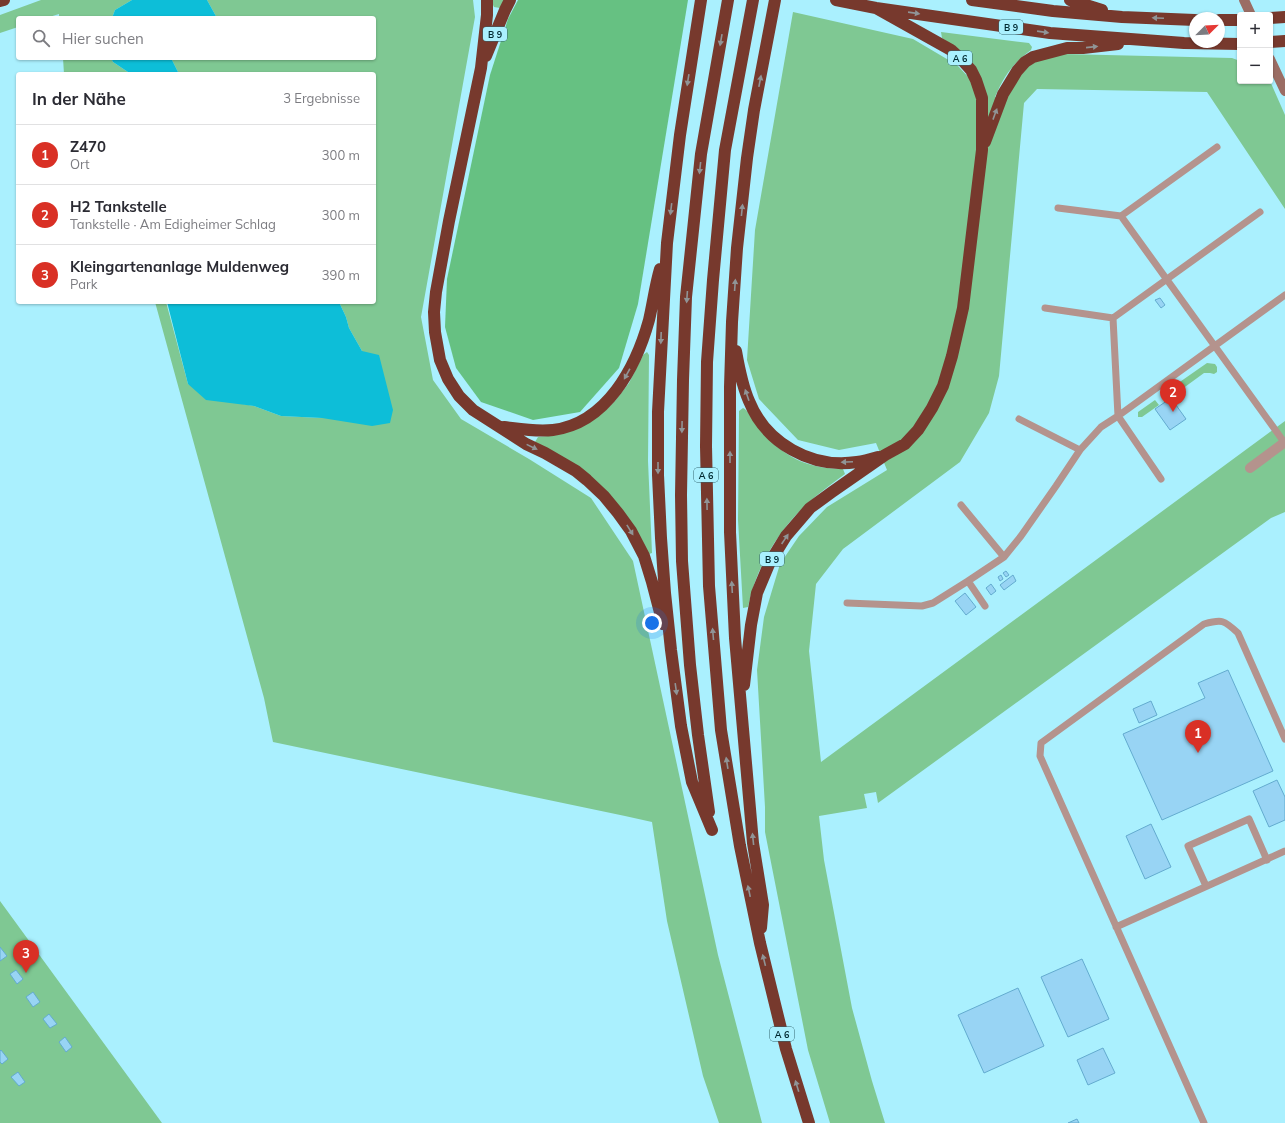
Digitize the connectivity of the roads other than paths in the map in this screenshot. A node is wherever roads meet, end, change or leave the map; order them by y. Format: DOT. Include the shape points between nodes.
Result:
graph roads {
  1 [pos="4,0"];
  2 [pos="487,0"];
  3 [pos="510,0"];
  4 [pos="701,0"];
  5 [pos="836,0"];
  6 [pos="972,0"];
  7 [pos="1070,0"];
  8 [pos="0,1"];
  9 [pos="727,1"];
  10 [pos="1245,1"];
  11 [pos="752,3"];
  12 [pos="774,5"];
  13 [pos="876,8"];
  14 [pos="1250,12"];
  15 [pos="1122,17"];
  16 [pos="1285,17"];
  17 [pos="1273,18"];
  18 [pos="1189,20"];
  19 [pos="1225,20"];
  20 [pos="1237,20"];
  21 [pos="1147,41"];
  22 [pos="1285,41"];
  23 [pos="1273,42"];
  24 [pos="1237,44"];
  25 [pos="1273,66"];
  26 [pos="480,68"];
  27 [pos="1285,91"];
  28 [pos="1218,147"];
  29 [pos="982,150"];
  30 [pos="1058,208"];
  31 [pos="1260,212"];
  32 [pos="1120,216"];
  33 [pos="667,243"];
  34 [pos="1166,279"];
  35 [pos="1285,295"];
  36 [pos="1045,308"];
  37 [pos="1113,318"];
  38 [pos="732,322"];
  39 [pos="1214,346"];
  40 [pos="1118,416"];
  41 [pos="1019,419"];
  42 [pos="499,426"];
  43 [pos="1284,442"];
  44 [pos="1080,450"];
  45 [pos="885,455"];
  46 [pos="1250,468"];
  47 [pos="1161,479"];
  48 [pos="961,505"];
  49 [pos="1004,557"];
  50 [pos="968,581"];
  51 [pos="847,603"];
  52 [pos="985,606"];
  53 [pos="671,650"];
  54 [pos="741,710"];
  55 [pos="1285,739"];
  56 [pos="1285,851"];
  57 [pos="1266,860"];
  58 [pos="1206,886"];
  59 [pos="1116,927"];
  60 [pos="760,943"];
  61 [pos="808,1123"];
  62 [pos="1204,1123"];
  1 -- 8 [label="highway"];
  2 -- 26 [label="highway"];
  3 -- 26 [label="highway, B 9"];
  4 -- 33 [label="highway, one-way" via="680,135"];
  5 -- 13 [label="highway, B 9"];
  6 -- 15 [label="highway, B 9"];
  7 -- 15 [label="highway"];
  9 -- 53 [label="highway, A 6" via="701,154 686,297 683,380 683,569 691,680 712,830 692,782 681,726"];
  10 -- 14 [label="street"];
  60 -- 11 [label="highway, A 6, one-way" via="740,846 721,730 709,586 706,446 707,362 725,150"];
  38 -- 12 [label="highway, one-way" via="747,158"];
  13 -- 21 [label="highway, B 9, one-way" via="1050,33"];
  13 -- 29 [label="highway, A 6" via="950,50 971,70 982,98"];
  18 -- 15 [label="highway, B 9, one-way"];
  16 -- 17 [label="highway"];
  19 -- 20 [label="highway"];
  21 -- 24 [label="highway, B 9"];
  29 -- 21 [label="highway, B 9, one-way" via="1003,94 1016,71 1025,62 1033,57 1067,48"];
  22 -- 23 [label="highway"];
  25 -- 27 [label="street"];
  26 -- 42 [label="highway" via="440,269 434,312 435,332 440,360 448,379 472,410"];
  28 -- 32 [label="lane"];
  29 -- 45 [label="highway" via="963,308 943,386 918,430 905,444"];
  30 -- 32 [label="lane"];
  31 -- 34 [label="lane"];
  32 -- 34 [label="lane"];
  33 -- 42 [label="highway, one-way" via="649,320 625,378 608,400 590,416 554,430"];
  33 -- 53 [label="highway, one-way" via="658,412 658,475"];
  34 -- 37 [label="lane"];
  34 -- 39 [label="lane"];
  35 -- 39 [label="lane"];
  36 -- 37 [label="lane"];
  37 -- 40 [label="lane"];
  45 -- 38 [label="highway, one-way" via="857,462 827,462 791,450 770,434 748,400 740,375"];
  54 -- 38 [label="highway, one-way" via="730,532"];
  39 -- 40 [label="lane"];
  39 -- 43 [label="lane"];
  40 -- 44 [label="lane" via="1101,427"];
  40 -- 47 [label="lane"];
  41 -- 44 [label="lane"];
  42 -- 53 [label="highway, one-way" via="587,480 618,513 644,556"];
  43 -- 46 [label="street"];
  44 -- 49 [label="lane"];
  54 -- 45 [label="highway, B 9, one-way" via="757,593 770,562 786,536 810,508"];
  48 -- 49 [label="lane"];
  49 -- 50 [label="lane"];
  50 -- 51 [label="lane" via="933,603 922,606"];
  50 -- 52 [label="lane"];
  60 -- 54 [label="highway, one-way" via="763,905 753,843"];
  55 -- 59 [label="lane" via="1238,633 1227,623 1218,620 1204,624 1041,743 1040,756"];
  56 -- 57 [label="lane"];
  57 -- 58 [label="lane"];
  57 -- 58 [label="lane" via="1248,819 1188,846"];
  58 -- 59 [label="lane"];
  59 -- 62 [label="lane"];
  61 -- 60 [label="highway, A 6, one-way" via="786,1049"];
}
